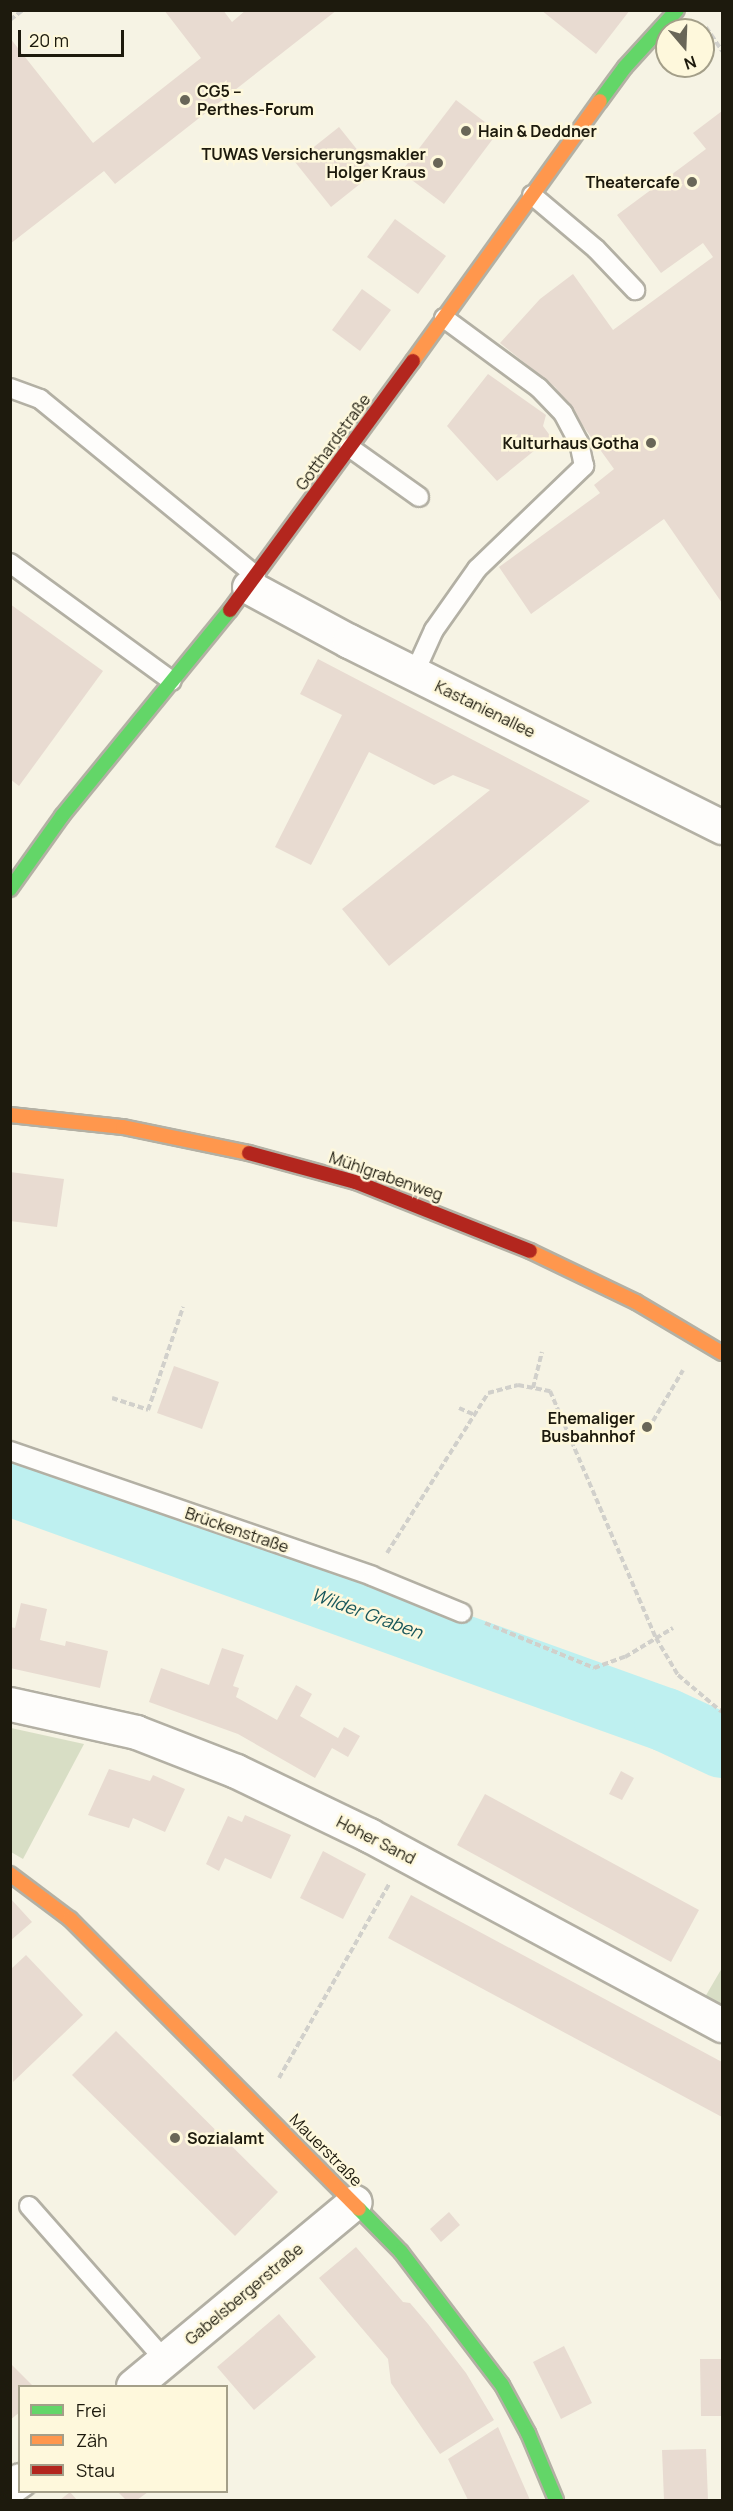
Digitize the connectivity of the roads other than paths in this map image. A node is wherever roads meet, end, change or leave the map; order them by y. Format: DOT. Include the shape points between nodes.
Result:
graph roads {
  1 [pos="677,10"];
  2 [pos="532,195"];
  3 [pos="635,290"];
  4 [pos="444,318"];
  5 [pos="10,388"];
  6 [pos="350,447"];
  7 [pos="419,497"];
  8 [pos="10,563"];
  9 [pos="253,581"];
  10 [pos="414,674"];
  11 [pos="172,681"];
  12 [pos="723,827"];
  13 [pos="10,889"];
  14 [pos="10,1115"];
  15 [pos="723,1353"];
  16 [pos="10,1451"];
  17 [pos="462,1613"];
  18 [pos="10,1704"];
  19 [pos="10,1874"];
  20 [pos="723,2025"];
  21 [pos="355,2202"];
  22 [pos="29,2206"];
  23 [pos="165,2360"];
  24 [pos="134,2385"];
  25 [pos="556,2500"];
  1 -- 2 [label="street, Gotthardstraße" via="625,67"];
  2 -- 3 [label="lane" via="596,249"];
  2 -- 4 [label="street, Gotthardstraße"];
  4 -- 6 [label="street, Gotthardstraße"];
  4 -- 10 [label="lane" via="539,388 563,413 579,443 584,466 477,569 435,630"];
  5 -- 9 [label="lane" via="40,399"];
  6 -- 7 [label="lane"];
  6 -- 9 [label="street, Gotthardstraße"];
  8 -- 11 [label="lane"];
  9 -- 10 [label="street, Kastanienallee"];
  9 -- 11 [label="street, Gotthardstraße"];
  10 -- 12 [label="street, Kastanienallee"];
  11 -- 13 [label="street, Gotthardstraße" via="62,816"];
  14 -- 15 [label="street, Mühlgrabenweg" via="123,1127 261,1155 356,1182 517,1244 702,1338"];
  16 -- 17 [label="lane, Brückenstraße" via="372,1576"];
  18 -- 20 [label="street, Hoher Sand" via="136,1732 236,1772 369,1835"];
  19 -- 21 [label="street, Mauerstraße" via="69,1919"];
  21 -- 23 [label="street, Gabelsbergerstraße"];
  21 -- 25 [label="street, Mauerstraße" via="401,2252 502,2385 528,2433"];
  22 -- 23 [label="lane"];
  23 -- 24 [label="street, Gabelsbergerstraße"];
}
